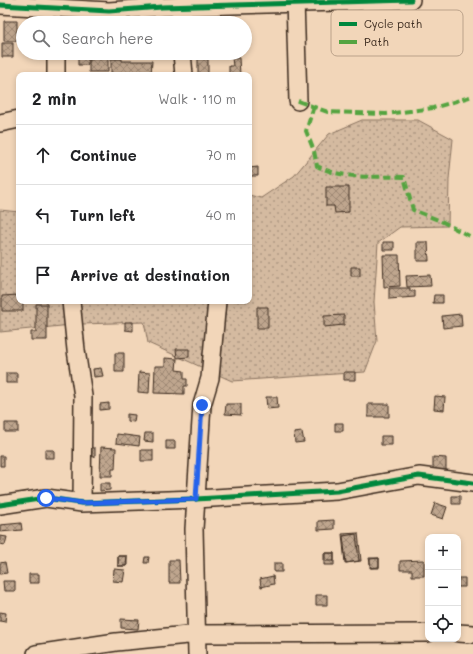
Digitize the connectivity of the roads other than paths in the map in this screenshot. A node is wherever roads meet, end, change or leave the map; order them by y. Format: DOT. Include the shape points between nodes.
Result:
graph roads {
  1 [pos="295,0"];
  2 [pos="411,0"];
  3 [pos="0,5"];
  4 [pos="55,11"];
  5 [pos="182,15"];
  6 [pos="56,60"];
  7 [pos="183,60"];
  8 [pos="56,72"];
  9 [pos="184,72"];
  10 [pos="298,101"];
  11 [pos="16,121"];
  12 [pos="0,124"];
  13 [pos="71,304"];
  14 [pos="217,304"];
  15 [pos="473,483"];
  16 [pos="196,499"];
  17 [pos="82,503"];
  18 [pos="0,505"];
  19 [pos="425,633"];
  20 [pos="198,634"];
  21 [pos="461,634"];
  22 [pos="473,634"];
  23 [pos="36,654"];
  24 [pos="197,654"];
  1 -- 10 [label="street"];
  2 -- 5 [label="street"];
  3 -- 4 [label="street"];
  4 -- 5 [label="street"];
  6 -- 8 [label="street"];
  7 -- 9 [label="street"];
  11 -- 12 [label="street"];
  13 -- 17 [label="street" via="82,396"];
  14 -- 16 [label="street" via="210,378 202,405"];
  15 -- 16 [label="street" via="419,476 337,491"];
  16 -- 17 [label="street"];
  16 -- 20 [label="street" via="194,529"];
  17 -- 18 [label="street" via="46,498"];
  19 -- 20 [label="street"];
  20 -- 23 [label="street" via="116,642"];
  20 -- 24 [label="street"];
  21 -- 22 [label="street"];
}
